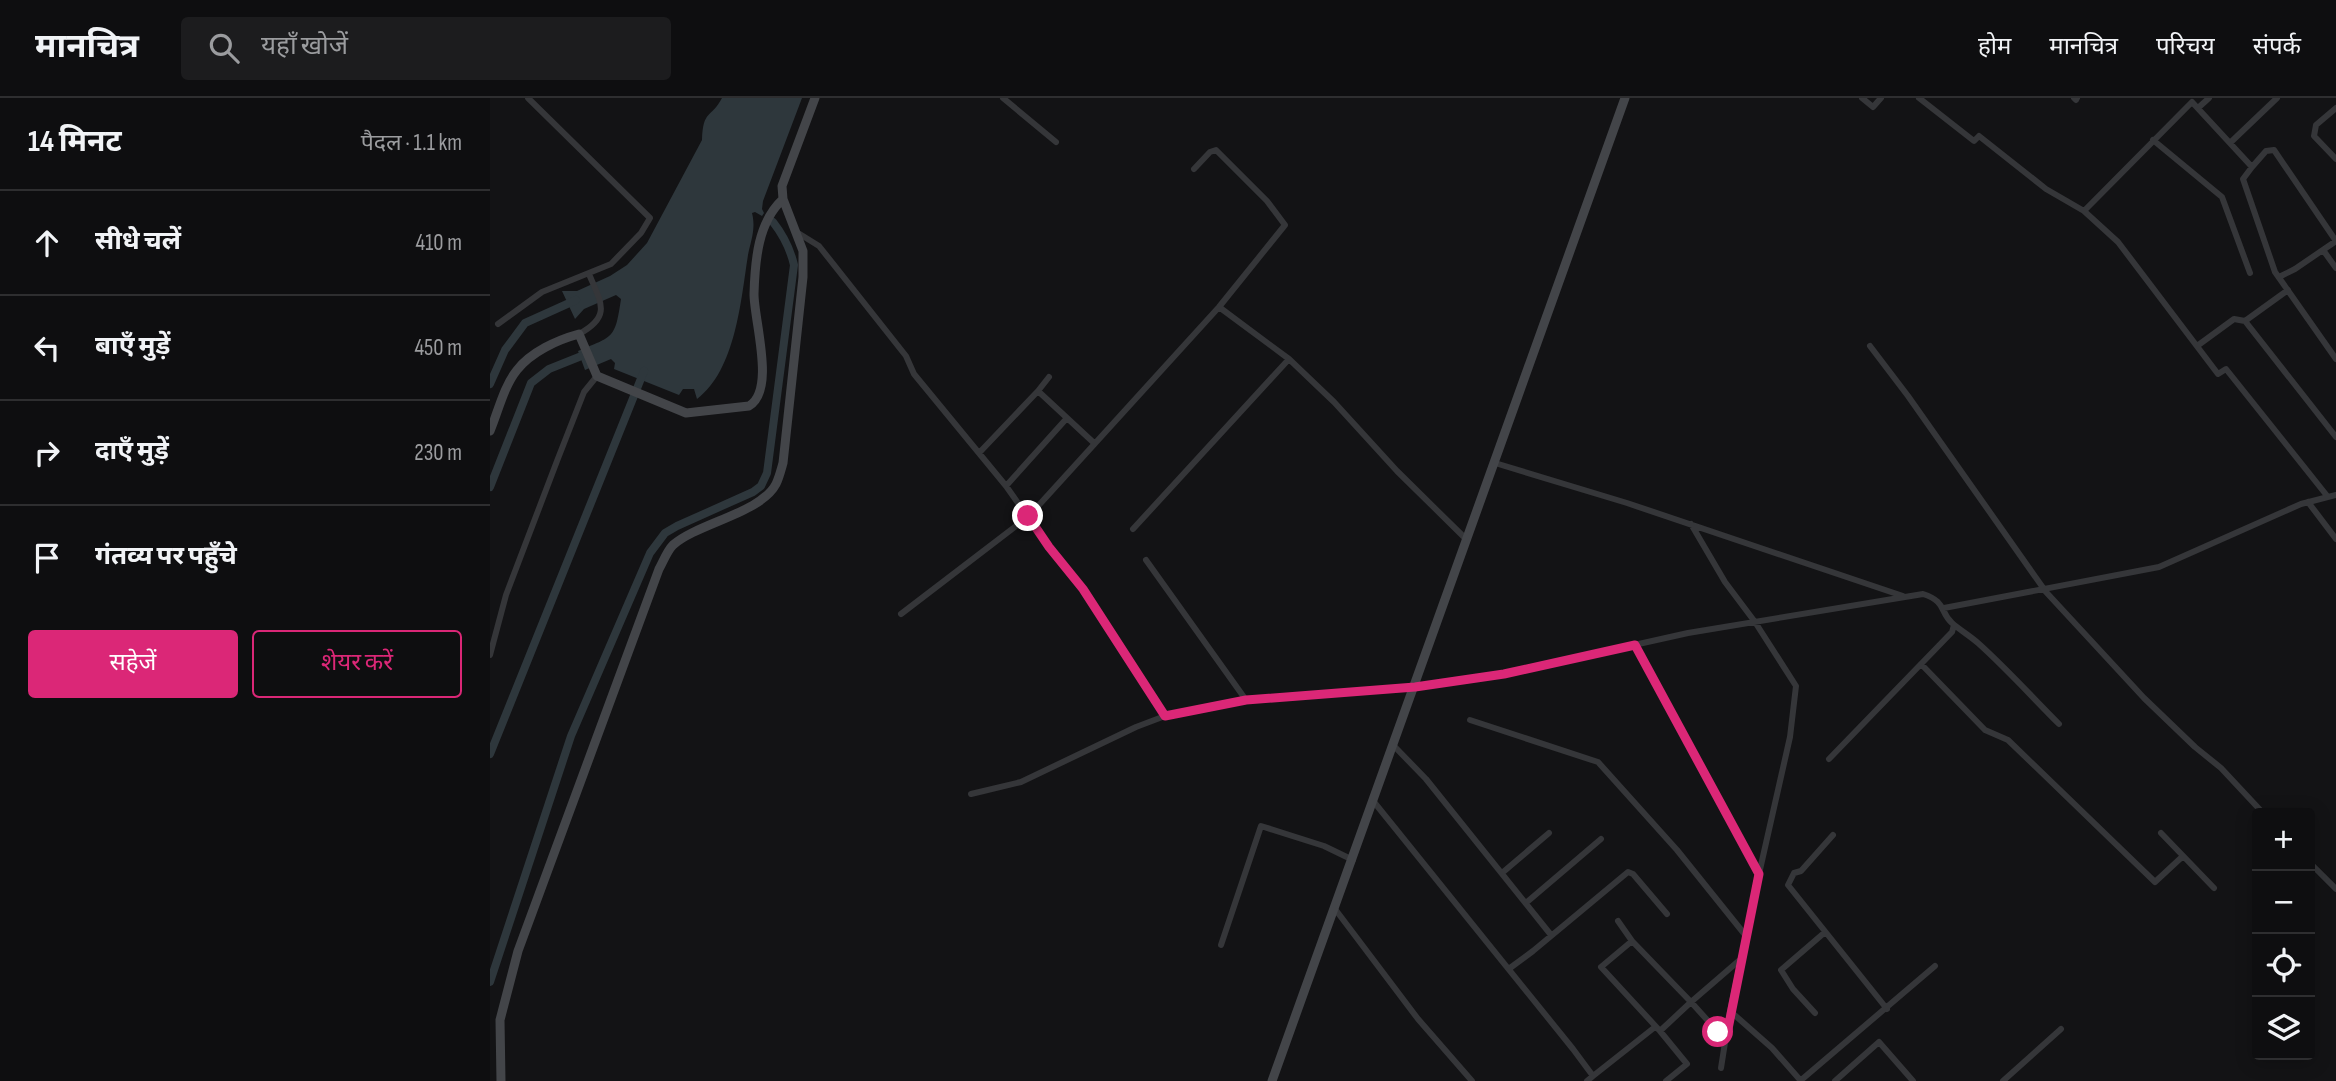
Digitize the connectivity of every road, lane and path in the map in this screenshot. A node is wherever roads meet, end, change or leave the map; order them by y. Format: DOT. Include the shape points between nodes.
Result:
graph roads {
  1 [pos="528,98"];
  2 [pos="815,98"];
  3 [pos="1003,98"];
  4 [pos="1625,98"];
  5 [pos="1862,98"];
  6 [pos="1881,98"];
  7 [pos="2209,98"];
  8 [pos="2277,98"];
  9 [pos="1922,99"];
  10 [pos="2198,108"];
  11 [pos="2336,108"];
  12 [pos="2153,140"];
  13 [pos="1056,142"];
  14 [pos="2231,142"];
  15 [pos="2336,159"];
  16 [pos="2252,167"];
  17 [pos="1195,169"];
  18 [pos="783,199"];
  19 [pos="2084,211"];
  20 [pos="797,233"];
  21 [pos="2336,241"];
  22 [pos="2323,250"];
  23 [pos="2336,268"];
  24 [pos="2250,273"];
  25 [pos="590,276"];
  26 [pos="2279,277"];
  27 [pos="2288,290"];
  28 [pos="1219,307"];
  29 [pos="2245,321"];
  30 [pos="498,324"];
  31 [pos="579,334"];
  32 [pos="1870,346"];
  33 [pos="2197,346"];
  34 [pos="1289,359"];
  35 [pos="2336,359"];
  36 [pos="594,372"];
  37 [pos="1049,377"];
  38 [pos="1038,391"];
  39 [pos="1067,418"];
  40 [pos="490,431"];
  41 [pos="2336,437"];
  42 [pos="1094,443"];
  43 [pos="979,453"];
  44 [pos="1495,463"];
  45 [pos="1006,486"];
  46 [pos="2336,495"];
  47 [pos="2328,497"];
  48 [pos="2308,502"];
  49 [pos="1028,516"];
  50 [pos="1691,524"];
  51 [pos="1133,529"];
  52 [pos="2336,539"];
  53 [pos="1468,540"];
  54 [pos="1146,560"];
  55 [pos="2044,589"];
  56 [pos="1905,597"];
  57 [pos="1944,608"];
  58 [pos="901,614"];
  59 [pos="1755,622"];
  60 [pos="1954,625"];
  61 [pos="1635,645"];
  62 [pos="490,655"];
  63 [pos="1921,664"];
  64 [pos="1415,687"];
  65 [pos="1246,700"];
  66 [pos="1165,716"];
  67 [pos="1470,720"];
  68 [pos="2059,724"];
  69 [pos="1394,746"];
  70 [pos="1829,759"];
  71 [pos="971,794"];
  72 [pos="1374,802"];
  73 [pos="2258,808"];
  74 [pos="1549,833"];
  75 [pos="2161,833"];
  76 [pos="1833,835"];
  77 [pos="1601,839"];
  78 [pos="2183,856"];
  79 [pos="1353,860"];
  80 [pos="2315,868"];
  81 [pos="1502,873"];
  82 [pos="1759,874"];
  83 [pos="2214,888"];
  84 [pos="2336,889"];
  85 [pos="1527,902"];
  86 [pos="1335,909"];
  87 [pos="1667,914"];
  88 [pos="1618,921"];
  89 [pos="1825,933"];
  90 [pos="1551,934"];
  91 [pos="1746,936"];
  92 [pos="1632,941"];
  93 [pos="1221,945"];
  94 [pos="1742,958"];
  95 [pos="1935,966"];
  96 [pos="1510,968"];
  97 [pos="1691,1002"];
  98 [pos="1887,1009"];
  99 [pos="1730,1011"];
  100 [pos="1815,1013"];
  101 [pos="1658,1029"];
  102 [pos="2061,1029"];
  103 [pos="1727,1034"];
  104 [pos="1721,1068"];
  105 [pos="1843,1074"];
  106 [pos="1590,1079"];
  107 [pos="501,1081"];
  108 [pos="1272,1081"];
  109 [pos="1472,1081"];
  110 [pos="1666,1081"];
  111 [pos="1801,1081"];
  112 [pos="1835,1081"];
  113 [pos="1849,1081"];
  114 [pos="1913,1081"];
  115 [pos="2003,1081"];
  1 -- 25 [label="street" via="650,218 625,251"];
  2 -- 18 [label="street" via="786,171"];
  3 -- 13 [label="street"];
  4 -- 44 [label="street"];
  5 -- 6 [label="street" via="1873,107"];
  7 -- 10 [label="street"];
  8 -- 14 [label="street"];
  9 -- 19 [label="street" via="1974,141 1979,136 2046,189"];
  10 -- 12 [label="street" via="2192,102"];
  10 -- 14 [label="street"];
  11 -- 15 [label="street" via="2316,125 2314,136"];
  12 -- 19 [label="street"];
  12 -- 24 [label="street" via="2222,198"];
  14 -- 16 [label="street"];
  16 -- 21 [label="street" via="2266,151 2274,149"];
  16 -- 26 [label="street" via="2243,179"];
  17 -- 28 [label="street" via="1216,150 1285,225"];
  18 -- 20 [label="street"];
  18 -- 36 [label="street" via="767,218 758,245 754,295 762,366 756,402 691,413 607,382"];
  19 -- 33 [label="street" via="2118,242"];
  20 -- 43 [label="street" via="819,246"];
  20 -- 107 [label="street" via="803,251 803,277 783,463 775,486 763,498 671,547 659,569 518,951 500,1020"];
  21 -- 22 [label="street"];
  22 -- 23 [label="street"];
  22 -- 26 [label="street"];
  25 -- 30 [label="street" via="542,292"];
  25 -- 31 [label="street" via="602,312"];
  26 -- 27 [label="street"];
  27 -- 29 [label="street"];
  27 -- 35 [label="street"];
  28 -- 34 [label="street"];
  28 -- 42 [label="street"];
  29 -- 33 [label="street" via="2234,319"];
  29 -- 41 [label="street"];
  31 -- 36 [label="street"];
  31 -- 40 [label="street" via="532,356 516,371"];
  32 -- 55 [label="street"];
  33 -- 47 [label="street" via="2218,374 2226,369"];
  34 -- 51 [label="street"];
  34 -- 53 [label="street"];
  36 -- 62 [label="street" via="506,595"];
  37 -- 38 [label="street"];
  38 -- 39 [label="street"];
  38 -- 43 [label="street"];
  39 -- 42 [label="street"];
  39 -- 45 [label="street"];
  42 -- 49 [label="street"];
  43 -- 45 [label="street"];
  44 -- 50 [label="street"];
  44 -- 53 [label="street"];
  45 -- 49 [label="street"];
  46 -- 47 [label="street"];
  47 -- 48 [label="street"];
  48 -- 52 [label="street"];
  48 -- 55 [label="street" via="2159,567"];
  49 -- 58 [label="street"];
  49 -- 66 [label="street" via="1083,589"];
  50 -- 56 [label="street"];
  50 -- 59 [label="street"];
  53 -- 64 [label="street"];
  54 -- 65 [label="street"];
  55 -- 57 [label="street"];
  55 -- 73 [label="street" via="2144,698"];
  56 -- 57 [label="street" via="1934,597"];
  56 -- 59 [label="street"];
  57 -- 60 [label="street"];
  59 -- 61 [label="street"];
  59 -- 82 [label="street" via="1796,686 1790,737"];
  60 -- 63 [label="street"];
  60 -- 68 [label="street" via="1979,643"];
  61 -- 64 [label="street" via="1504,674"];
  61 -- 82 [label="street"];
  63 -- 70 [label="street"];
  63 -- 78 [label="street" via="1985,730 2008,740 2155,882"];
  64 -- 65 [label="street"];
  64 -- 69 [label="street"];
  65 -- 66 [label="street"];
  66 -- 71 [label="street" via="1021,782"];
  67 -- 91 [label="street" via="1598,762"];
  69 -- 72 [label="street"];
  69 -- 81 [label="street"];
  72 -- 79 [label="street"];
  72 -- 96 [label="street"];
  74 -- 81 [label="street"];
  75 -- 78 [label="street"];
  76 -- 89 [label="street" via="1794,873 1788,885"];
  77 -- 85 [label="street"];
  78 -- 83 [label="street"];
  79 -- 86 [label="street"];
  79 -- 93 [label="street" via="1261,826"];
  80 -- 84 [label="street"];
  81 -- 85 [label="street"];
  82 -- 91 [label="street"];
  85 -- 90 [label="street"];
  86 -- 108 [label="street"];
  86 -- 109 [label="street" via="1418,1019"];
  87 -- 90 [label="street" via="1628,872"];
  88 -- 92 [label="street"];
  89 -- 98 [label="street"];
  89 -- 100 [label="street" via="1781,970"];
  90 -- 96 [label="street"];
  91 -- 94 [label="street"];
  92 -- 97 [label="street"];
  92 -- 101 [label="street" via="1601,967"];
  94 -- 97 [label="street"];
  94 -- 99 [label="street"];
  95 -- 98 [label="street"];
  96 -- 106 [label="street"];
  97 -- 101 [label="street"];
  97 -- 103 [label="street" via="1718,1032"];
  98 -- 111 [label="street"];
  99 -- 103 [label="street"];
  99 -- 111 [label="street"];
  101 -- 106 [label="street"];
  101 -- 110 [label="street" via="1686,1064"];
  102 -- 115 [label="street"];
  103 -- 104 [label="street"];
  105 -- 112 [label="street"];
  105 -- 113 [label="street"];
  105 -- 114 [label="street" via="1879,1042"];
}
